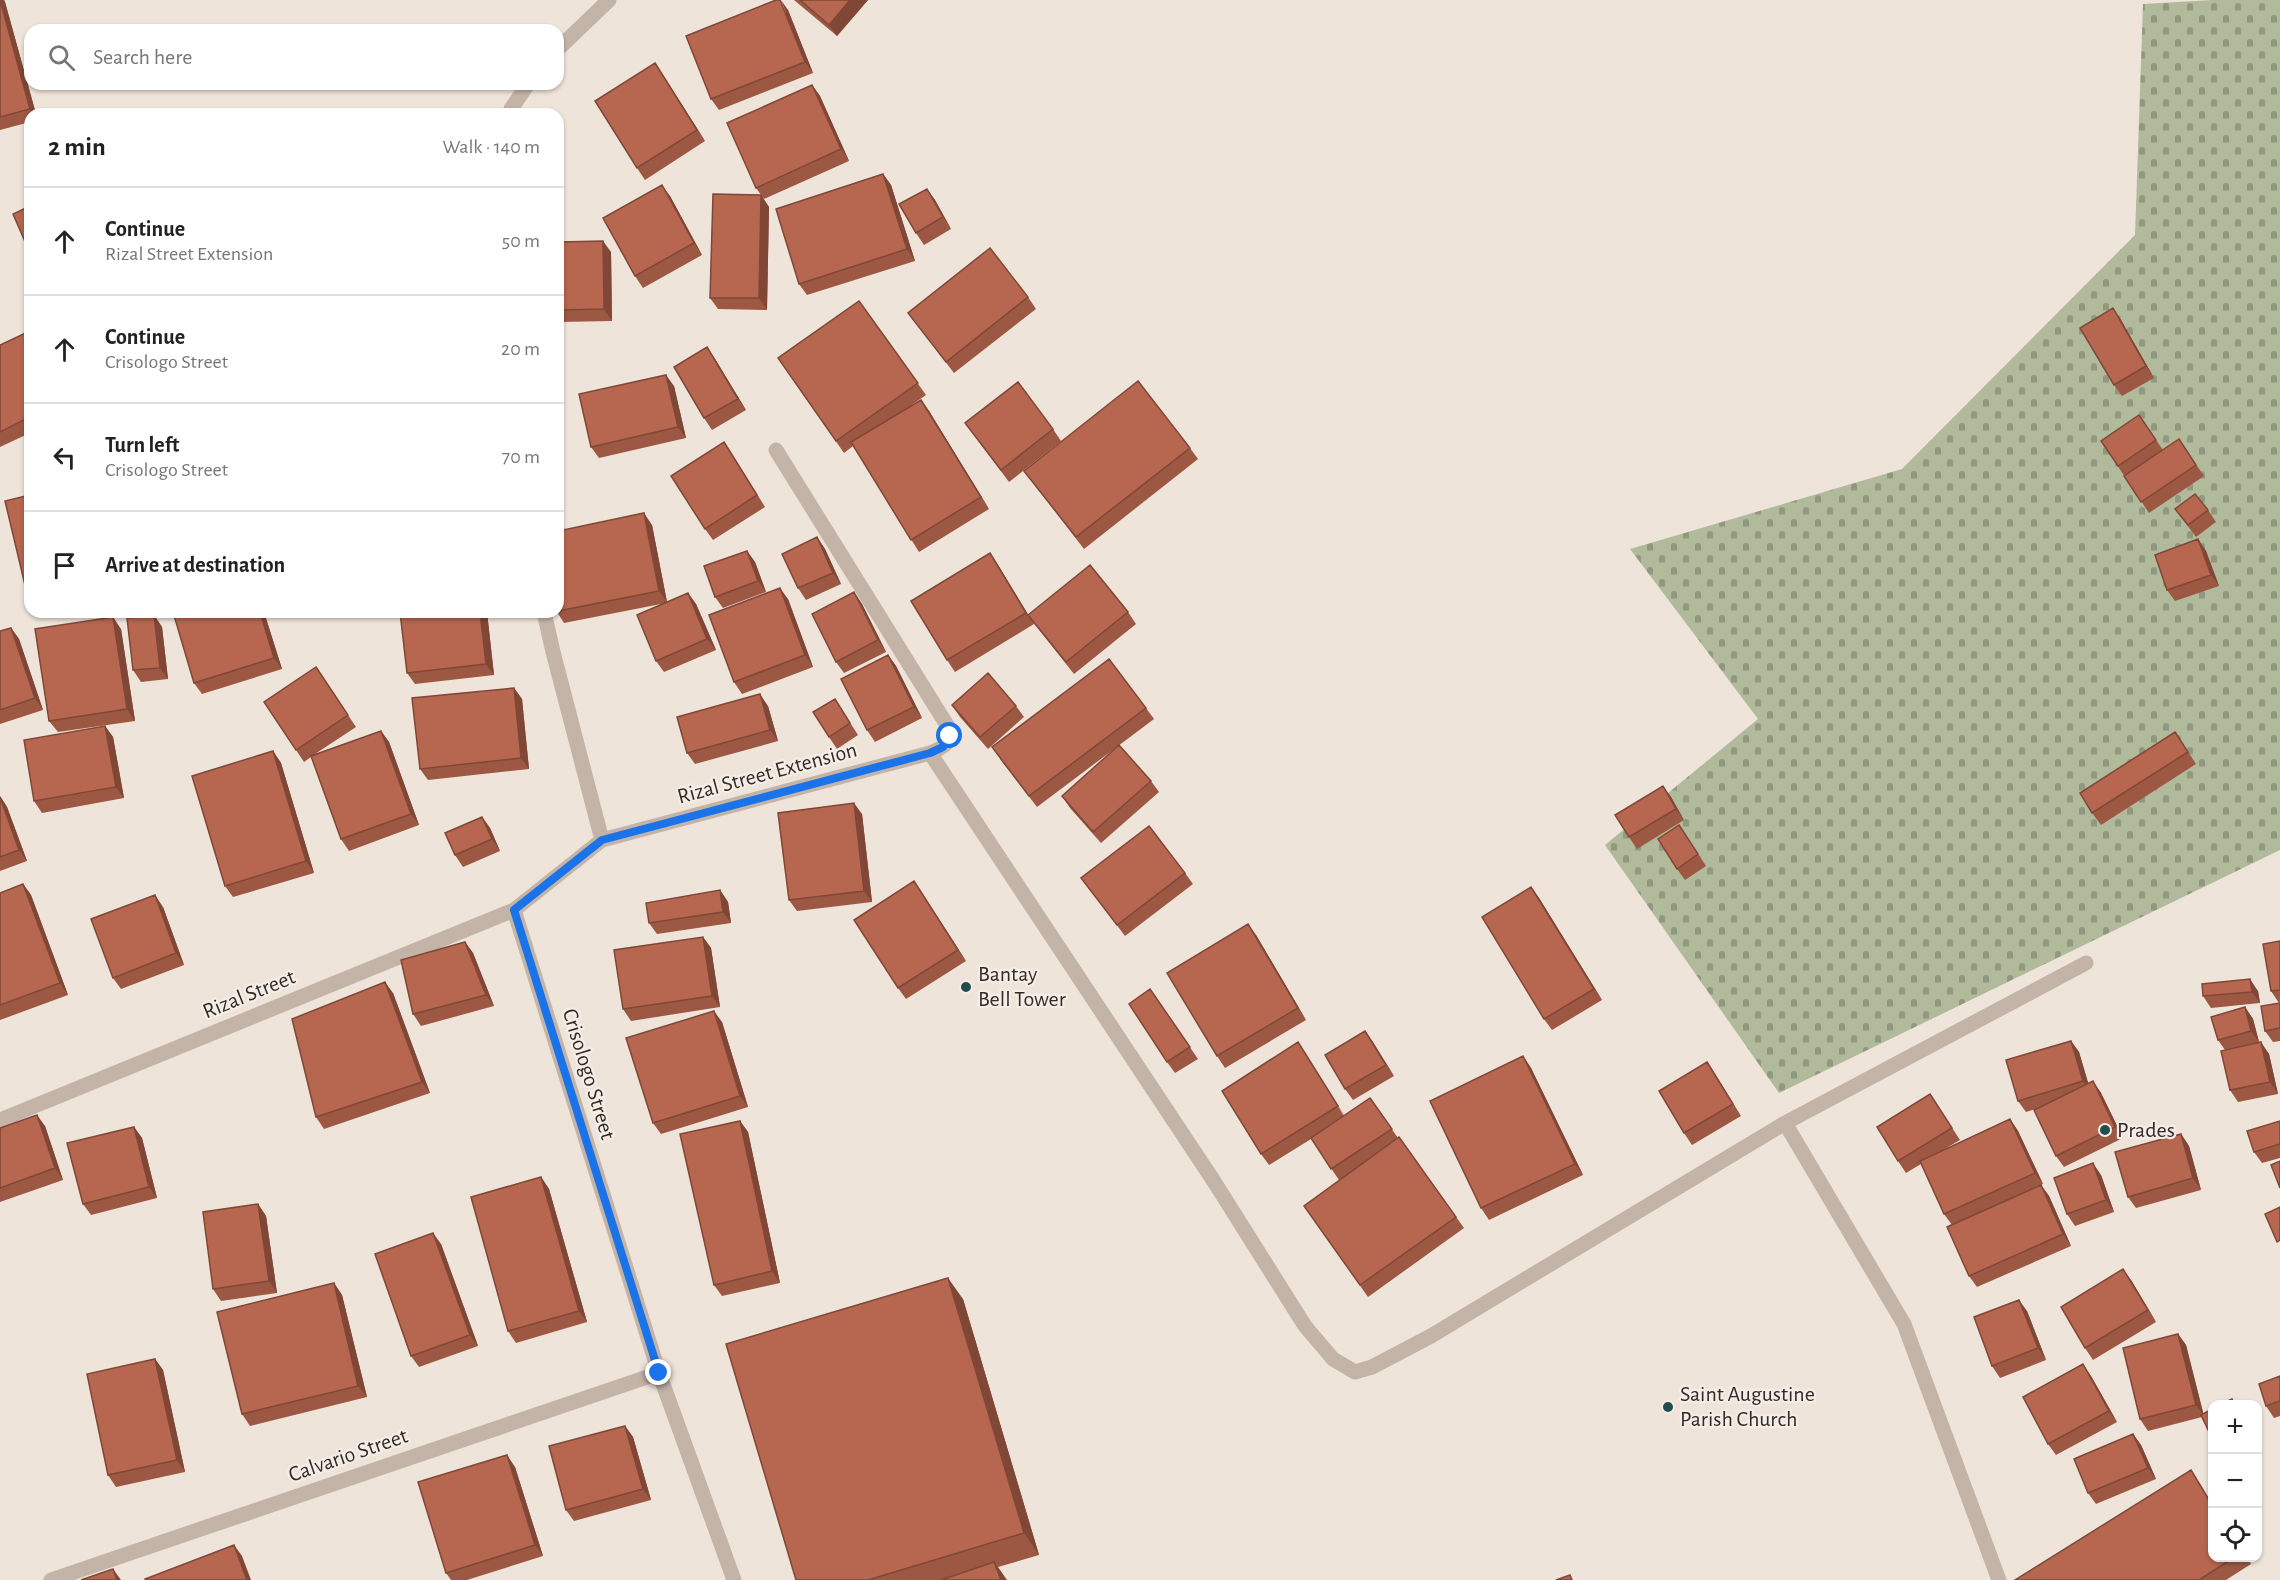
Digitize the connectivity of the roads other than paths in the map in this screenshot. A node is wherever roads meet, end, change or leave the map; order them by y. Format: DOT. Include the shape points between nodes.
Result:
graph roads {
  1 [pos="609,0"];
  2 [pos="564,43"];
  3 [pos="524,90"];
  4 [pos="512,108"];
  5 [pos="776,450"];
  6 [pos="545,618"];
  7 [pos="937,750"];
  8 [pos="602,840"];
  9 [pos="514,910"];
  10 [pos="2086,963"];
  11 [pos="0,1119"];
  12 [pos="1785,1123"];
  13 [pos="659,1373"];
  14 [pos="51,1580"];
  15 [pos="734,1580"];
  16 [pos="2000,1580"];
  1 -- 2 [label="street"];
  3 -- 4 [label="street"];
  5 -- 7 [label="street" via="950,730 949,741"];
  6 -- 8 [label="street"];
  7 -- 8 [label="street, Rizal Street Extension"];
  7 -- 12 [label="street" via="1305,1326 1333,1359 1355,1372 1431,1336"];
  8 -- 9 [label="street"];
  9 -- 11 [label="street, Rizal Street"];
  9 -- 13 [label="street, Crisologo Street"];
  10 -- 12 [label="street"];
  12 -- 16 [label="street" via="1904,1324"];
  13 -- 14 [label="street, Calvario Street"];
  13 -- 15 [label="street, Crisologo Street"];
}
